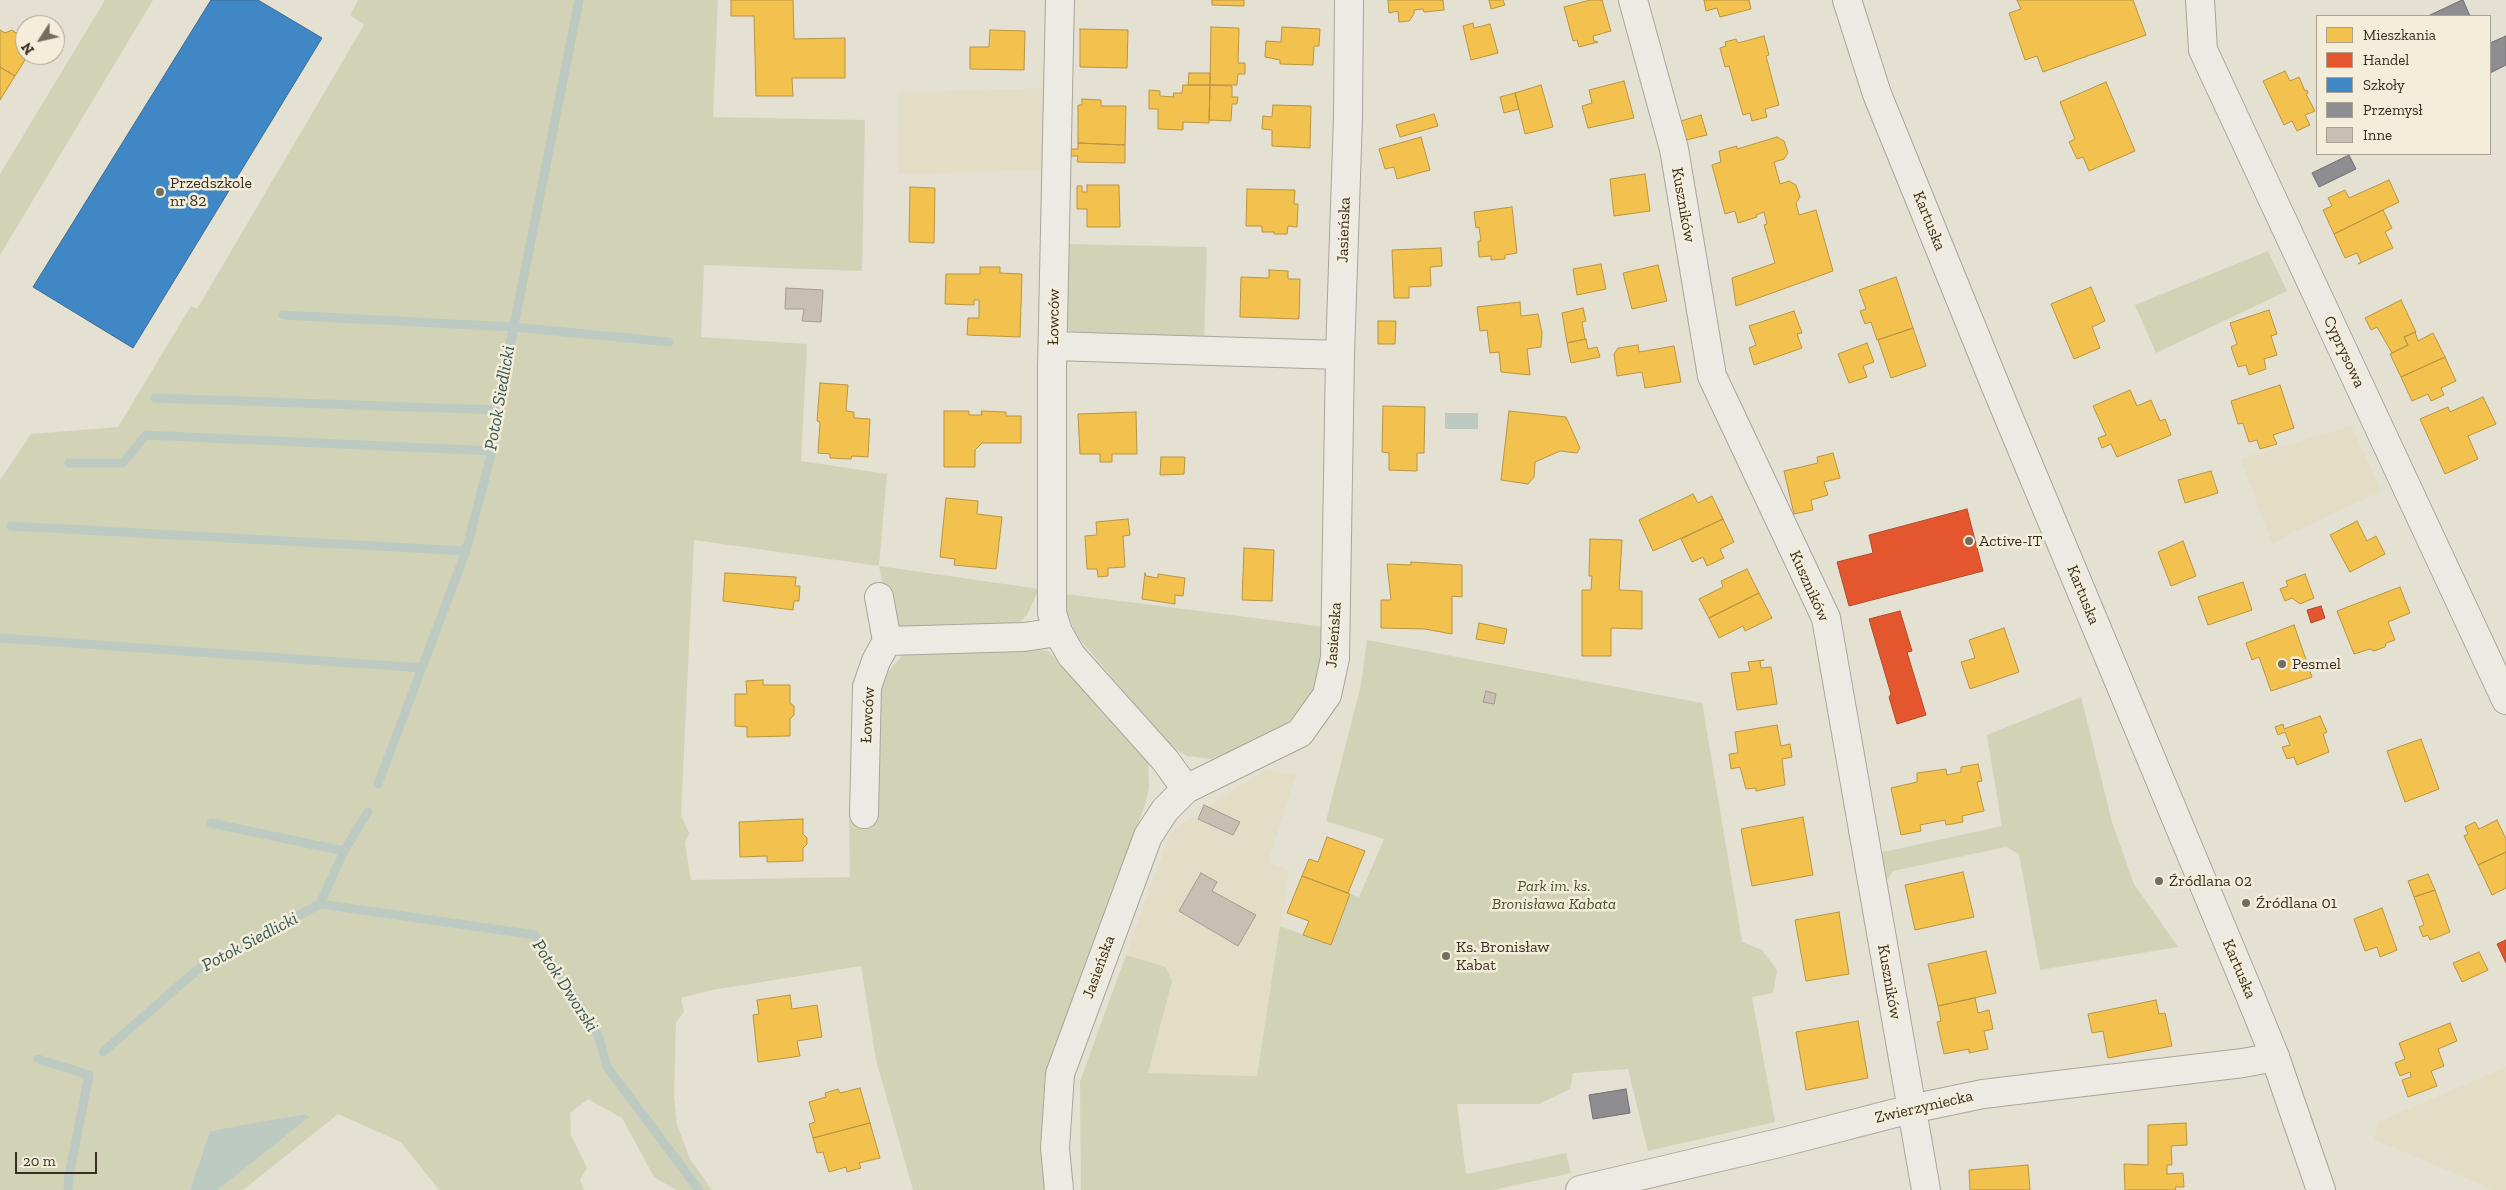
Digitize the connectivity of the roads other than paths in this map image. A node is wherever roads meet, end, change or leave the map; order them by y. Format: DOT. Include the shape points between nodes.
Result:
graph roads {
  1 [pos="1060,0"];
  2 [pos="1350,0"];
  3 [pos="1632,0"];
  4 [pos="1847,0"];
  5 [pos="2200,0"];
  6 [pos="1053,346"];
  7 [pos="1340,355"];
  8 [pos="879,597"];
  9 [pos="1058,632"];
  10 [pos="887,641"];
  11 [pos="2506,700"];
  12 [pos="1186,789"];
  13 [pos="864,814"];
  14 [pos="2274,1057"];
  15 [pos="1911,1109"];
  16 [pos="1059,1190"];
  17 [pos="1580,1190"];
  18 [pos="1926,1190"];
  19 [pos="2321,1190"];
  1 -- 6 [label="street, Łowców"];
  2 -- 7 [label="street, Jasieńska"];
  3 -- 15 [label="street, Kuszników" via="1674,149 1712,376 1826,618"];
  4 -- 14 [label="street, Kartuska" via="1884,112"];
  5 -- 11 [label="street, Cyprysowa" via="2203,50"];
  6 -- 7 [label="street"];
  6 -- 9 [label="street, Łowców" via="1051,592 1052,614"];
  7 -- 12 [label="street, Jasieńska" via="1335,658 1327,695 1300,733"];
  8 -- 10 [label="street"];
  9 -- 10 [label="street" via="1024,637"];
  9 -- 12 [label="street, Łowców" via="1071,655 1166,760"];
  10 -- 13 [label="street, Łowców" via="867,687"];
  12 -- 16 [label="street, Jasieńska" via="1165,810 1148,836 1060,1074 1056,1148"];
  14 -- 15 [label="street, Zwierzyniecka" via="1983,1094"];
  14 -- 19 [label="street, Kartuska"];
  15 -- 17 [label="street, Zwierzyniecka"];
  15 -- 18 [label="street, Kuszników"];
}
